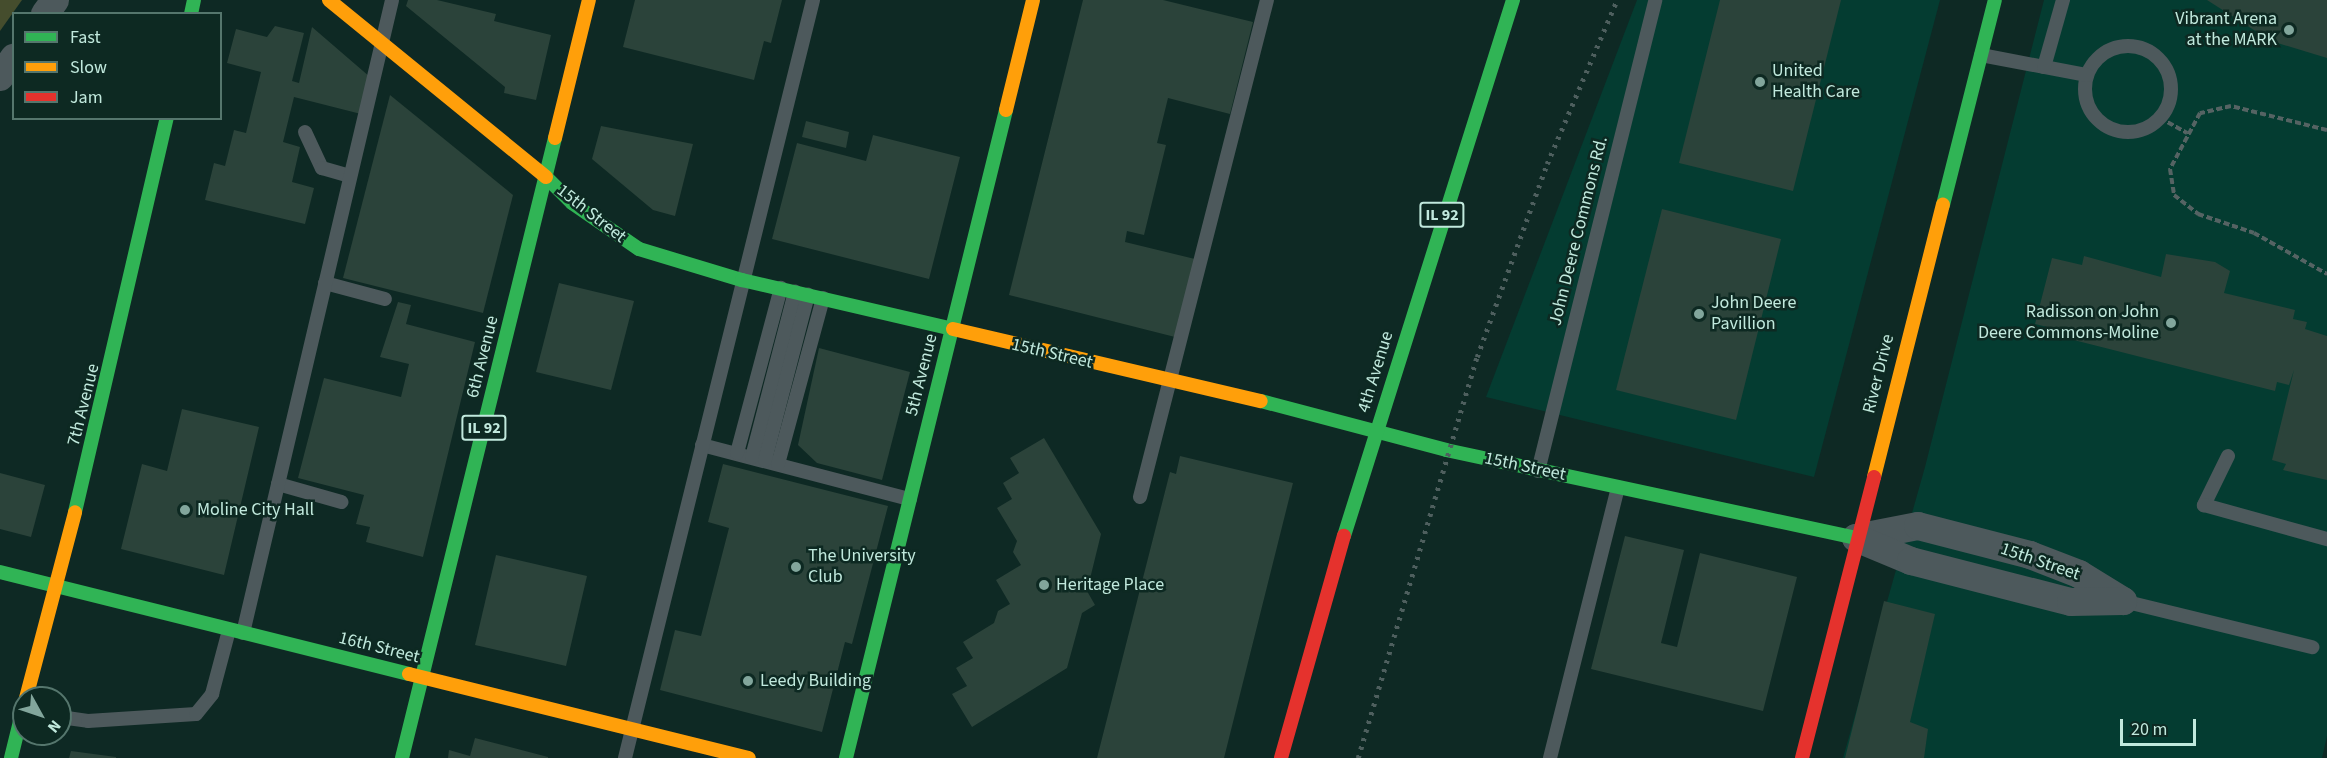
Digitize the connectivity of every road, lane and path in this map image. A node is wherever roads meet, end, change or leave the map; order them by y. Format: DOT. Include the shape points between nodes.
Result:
graph roads {
  1 [pos="329,0"];
  2 [pos="392,0"];
  3 [pos="589,0"];
  4 [pos="813,0"];
  5 [pos="1033,0"];
  6 [pos="1267,0"];
  7 [pos="1513,0"];
  8 [pos="1655,0"];
  9 [pos="1995,0"];
  10 [pos="2063,0"];
  11 [pos="382,40"];
  12 [pos="1981,55"];
  13 [pos="12,61"];
  14 [pos="2044,67"];
  15 [pos="2086,75"];
  16 [pos="0,76"];
  17 [pos="2160,118"];
  18 [pos="167,120"];
  19 [pos="2327,130"];
  20 [pos="305,132"];
  21 [pos="2187,133"];
  22 [pos="350,176"];
  23 [pos="547,178"];
  24 [pos="2327,274"];
  25 [pos="742,280"];
  26 [pos="325,283"];
  27 [pos="781,288"];
  28 [pos="802,293"];
  29 [pos="823,298"];
  30 [pos="385,299"];
  31 [pos="952,330"];
  32 [pos="1173,381"];
  33 [pos="1376,432"];
  34 [pos="702,444"];
  35 [pos="737,453"];
  36 [pos="2228,456"];
  37 [pos="765,460"];
  38 [pos="1538,471"];
  39 [pos="278,484"];
  40 [pos="1618,487"];
  41 [pos="1140,497"];
  42 [pos="910,499"];
  43 [pos="341,502"];
  44 [pos="1856,538"];
  45 [pos="2327,539"];
  46 [pos="0,572"];
  47 [pos="54,586"];
  48 [pos="2123,601"];
  49 [pos="229,630"];
  50 [pos="243,633"];
  51 [pos="2312,647"];
  52 [pos="422,677"];
  53 [pos="29,686"];
  54 [pos="72,719"];
  55 [pos="632,730"];
  56 [pos="402,758"];
  57 [pos="625,758"];
  58 [pos="749,758"];
  59 [pos="846,758"];
  60 [pos="1281,758"];
  61 [pos="1550,758"];
  62 [pos="1802,758"];
  1 -- 11 [label="street, 15th Street"];
  2 -- 11 [label="lane"];
  3 -- 23 [label="street, 6th Avenue / IL 92"];
  4 -- 25 [label="lane"];
  5 -- 31 [label="street, 5th Avenue"];
  6 -- 32 [label="lane"];
  7 -- 33 [label="street, 4th Avenue / IL 92"];
  8 -- 38 [label="lane, John Deere Commons Rd."];
  9 -- 12 [label="street, River Drive"];
  10 -- 14 [label="lane"];
  11 -- 22 [label="lane"];
  11 -- 23 [label="street, 15th Street"];
  12 -- 14 [label="lane"];
  12 -- 44 [label="street, River Drive"];
  13 -- 16 [label="street"];
  14 -- 15 [label="lane"];
  15 -- 17 [label="lane" via="2085,98 2100,123 2133,132"];
  15 -- 17 [label="lane" via="2105,52 2119,46 2155,55 2170,80 2170,98"];
  17 -- 21 [label="path"];
  18 -- 47 [label="street, 7th Avenue" via="105,398"];
  19 -- 21 [label="path" via="2231,106 2200,114"];
  20 -- 22 [label="lane" via="322,168"];
  21 -- 24 [label="path" via="2170,169 2174,195 2198,214 2254,233"];
  22 -- 26 [label="lane"];
  23 -- 25 [label="street, 15th Street" via="572,203 639,249"];
  23 -- 52 [label="street, 6th Avenue / IL 92"];
  25 -- 27 [label="street, 15th Street"];
  25 -- 34 [label="lane"];
  26 -- 30 [label="lane"];
  26 -- 39 [label="lane"];
  27 -- 28 [label="street, 15th Street"];
  27 -- 35 [label="lane"];
  28 -- 29 [label="street, 15th Street"];
  28 -- 37 [label="lane"];
  29 -- 31 [label="street, 15th Street"];
  29 -- 37 [label="lane"];
  31 -- 32 [label="street, 15th Street"];
  31 -- 42 [label="street, 5th Avenue"];
  32 -- 33 [label="street, 15th Street"];
  32 -- 41 [label="lane"];
  33 -- 38 [label="street, 15th Street"];
  33 -- 60 [label="street, 4th Avenue / IL 92"];
  34 -- 35 [label="lane"];
  34 -- 55 [label="lane"];
  35 -- 37 [label="lane"];
  36 -- 45 [label="lane" via="2204,505"];
  37 -- 42 [label="lane"];
  38 -- 40 [label="street, 15th Street"];
  39 -- 43 [label="lane"];
  39 -- 50 [label="lane"];
  40 -- 44 [label="street, 15th Street"];
  40 -- 61 [label="lane"];
  42 -- 59 [label="street, 5th Avenue"];
  44 -- 48 [label="street, 15th Street" via="1911,561 2071,602"];
  44 -- 62 [label="street, River Drive"];
  46 -- 47 [label="street, 16th Street"];
  47 -- 49 [label="street, 16th Street"];
  47 -- 53 [label="street, 7th Avenue"];
  48 -- 51 [label="lane"];
  49 -- 50 [label="street, 16th Street"];
  49 -- 54 [label="lane" via="212,694 195,714"];
  50 -- 52 [label="street, 16th Street"];
  52 -- 55 [label="street, 16th Street"];
  52 -- 56 [label="street, 6th Avenue / IL 92"];
  55 -- 57 [label="lane"];
  55 -- 58 [label="street, 16th Street"];
}
